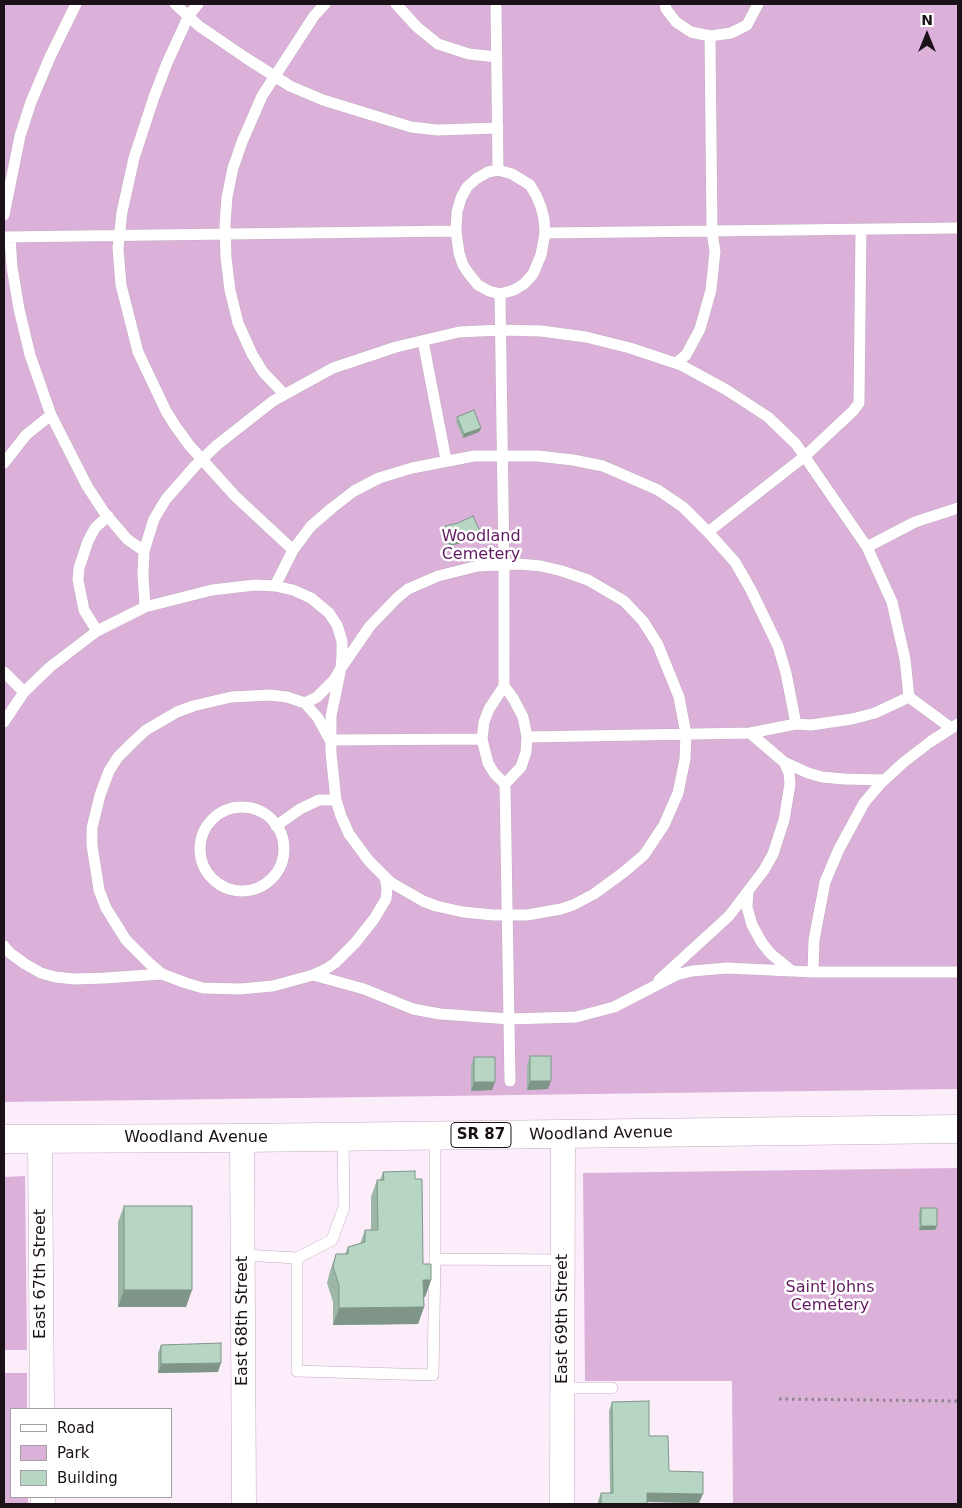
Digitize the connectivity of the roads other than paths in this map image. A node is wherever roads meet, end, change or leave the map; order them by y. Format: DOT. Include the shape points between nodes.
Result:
graph roads {
  1 [pos="76,4"];
  2 [pos="175,4"];
  3 [pos="198,4"];
  4 [pos="325,4"];
  5 [pos="396,4"];
  6 [pos="496,4"];
  7 [pos="665,4"];
  8 [pos="758,4"];
  9 [pos="189,15"];
  10 [pos="710,36"];
  11 [pos="497,57"];
  12 [pos="274,76"];
  13 [pos="498,128"];
  14 [pos="498,170"];
  15 [pos="4,215"];
  16 [pos="958,228"];
  17 [pos="861,229"];
  18 [pos="456,231"];
  19 [pos="712,232"];
  20 [pos="545,233"];
  21 [pos="225,234"];
  22 [pos="120,236"];
  23 [pos="7,237"];
  24 [pos="500,294"];
  25 [pos="500,330"];
  26 [pos="423,341"];
  27 [pos="676,363"];
  28 [pos="284,394"];
  29 [pos="51,415"];
  30 [pos="503,455"];
  31 [pos="805,456"];
  32 [pos="203,459"];
  33 [pos="446,460"];
  34 [pos="4,463"];
  35 [pos="958,508"];
  36 [pos="108,516"];
  37 [pos="708,532"];
  38 [pos="867,548"];
  39 [pos="293,550"];
  40 [pos="144,551"];
  41 [pos="504,564"];
  42 [pos="275,586"];
  43 [pos="145,607"];
  44 [pos="97,631"];
  45 [pos="341,668"];
  46 [pos="4,672"];
  47 [pos="504,686"];
  48 [pos="24,692"];
  49 [pos="910,697"];
  50 [pos="305,703"];
  51 [pos="4,722"];
  52 [pos="796,724"];
  53 [pos="955,726"];
  54 [pos="750,733"];
  55 [pos="686,734"];
  56 [pos="527,736"];
  57 [pos="482,739"];
  58 [pos="330,740"];
  59 [pos="784,762"];
  60 [pos="884,780"];
  61 [pos="505,784"];
  62 [pos="336,800"];
  63 [pos="276,826"];
  64 [pos="385,877"];
  65 [pos="748,892"];
  66 [pos="408,893"];
  67 [pos="386,899"];
  68 [pos="508,915"];
  69 [pos="4,946"];
  70 [pos="792,970"];
  71 [pos="813,972"];
  72 [pos="958,972"];
  73 [pos="162,974"];
  74 [pos="314,975"];
  75 [pos="650,988"];
  76 [pos="510,1019"];
  77 [pos="510,1081"];
  78 [pos="958,1129"];
  79 [pos="563,1134"];
  80 [pos="435,1136"];
  81 [pos="343,1137"];
  82 [pos="242,1138"];
  83 [pos="4,1139"];
  84 [pos="40,1139"];
  85 [pos="242,1255"];
  86 [pos="297,1258"];
  87 [pos="435,1259"];
  88 [pos="563,1260"];
  89 [pos="562,1388"];
  90 [pos="612,1388"];
  91 [pos="42,1408"];
  92 [pos="244,1504"];
  93 [pos="562,1504"];
  1 -- 15 [label="lane" via="47,64 20,136"];
  2 -- 9 [label="lane"];
  3 -- 9 [label="lane"];
  4 -- 12 [label="lane"];
  5 -- 11 [label="lane" via="438,44 464,53"];
  6 -- 11 [label="lane"];
  7 -- 10 [label="lane" via="676,22 691,32"];
  8 -- 10 [label="lane" via="747,24 731,33"];
  9 -- 12 [label="lane" via="200,26"];
  9 -- 22 [label="lane" via="140,136 122,212"];
  10 -- 19 [label="lane"];
  11 -- 13 [label="lane"];
  12 -- 13 [label="lane" via="323,100 411,127 437,130"];
  12 -- 21 [label="lane" via="252,118 233,168"];
  13 -- 14 [label="lane"];
  14 -- 18 [label="lane" via="488,172 468,187 457,212"];
  14 -- 20 [label="lane" via="530,185 540,207"];
  16 -- 17 [label="lane"];
  17 -- 19 [label="lane"];
  17 -- 31 [label="lane" via="859,403"];
  18 -- 21 [label="lane"];
  18 -- 24 [label="lane" via="459,253 469,274 478,285"];
  19 -- 20 [label="lane"];
  19 -- 27 [label="lane" via="715,251 711,290 700,328 686,355"];
  20 -- 24 [label="lane" via="541,255 532,274 524,284"];
  21 -- 22 [label="lane"];
  21 -- 28 [label="lane" via="230,290 238,323 263,372"];
  22 -- 23 [label="lane"];
  22 -- 32 [label="lane" via="121,285 138,352 166,410"];
  23 -- 29 [label="lane" via="30,355"];
  24 -- 25 [label="lane"];
  25 -- 26 [label="lane" via="460,332"];
  25 -- 27 [label="lane" via="586,337"];
  25 -- 30 [label="lane"];
  26 -- 28 [label="lane" via="364,356"];
  26 -- 33 [label="lane"];
  27 -- 31 [label="lane" via="768,417"];
  28 -- 32 [label="lane"];
  29 -- 34 [label="lane" via="26,435"];
  29 -- 36 [label="lane" via="87,486"];
  30 -- 33 [label="lane"];
  30 -- 37 [label="lane" via="538,456 604,466 658,490 683,507"];
  30 -- 41 [label="lane"];
  31 -- 37 [label="lane"];
  31 -- 38 [label="lane"];
  32 -- 39 [label="lane" via="235,496"];
  32 -- 40 [label="lane" via="166,499 154,519"];
  33 -- 39 [label="lane" via="379,478 354,491 311,526"];
  35 -- 38 [label="lane" via="915,522"];
  36 -- 40 [label="lane" via="122,534"];
  36 -- 44 [label="lane" via="95,528 88,541 78,580 84,610"];
  37 -- 52 [label="lane" via="734,562 766,619 786,673"];
  38 -- 49 [label="lane" via="892,602"];
  39 -- 42 [label="lane"];
  40 -- 43 [label="lane"];
  41 -- 45 [label="lane" via="456,571 408,589 383,611"];
  41 -- 47 [label="lane"];
  41 -- 55 [label="lane" via="541,566 575,575 608,591 634,611 656,641 672,676"];
  42 -- 43 [label="lane" via="212,590"];
  42 -- 45 [label="lane" via="311,598 329,613 342,641"];
  43 -- 44 [label="lane"];
  44 -- 48 [label="lane" via="50,667"];
  45 -- 50 [label="lane" via="326,689"];
  45 -- 58 [label="lane" via="332,710"];
  46 -- 48 [label="lane"];
  47 -- 56 [label="lane" via="524,717"];
  47 -- 57 [label="lane" via="489,709"];
  48 -- 51 [label="lane"];
  49 -- 52 [label="lane" via="852,719"];
  49 -- 53 [label="lane"];
  50 -- 58 [label="lane"];
  50 -- 73 [label="lane" via="270,695 231,697 193,706 146,730 118,757 109,771 92,828 99,890 126,940"];
  52 -- 54 [label="lane"];
  53 -- 60 [label="lane"];
  54 -- 55 [label="lane"];
  54 -- 59 [label="lane"];
  55 -- 56 [label="lane"];
  55 -- 68 [label="lane" via="678,793 664,825 644,854 609,884 573,905 545,912"];
  56 -- 61 [label="lane" via="521,767"];
  57 -- 58 [label="lane"];
  57 -- 61 [label="lane" via="488,763"];
  58 -- 62 [label="lane"];
  59 -- 60 [label="lane" via="822,777"];
  59 -- 65 [label="lane" via="790,784 784,820 773,854"];
  60 -- 71 [label="lane" via="864,803 825,882 814,940"];
  61 -- 68 [label="lane"];
  62 -- 63 [label="lane" via="319,800"];
  62 -- 64 [label="lane" via="349,834"];
  63 -- 63 [label="lane" via="269,817 249,808 229,809 216,815 201,837 202,864 208,876 218,885 244,892 270,881 284,856 283,841"];
  64 -- 66 [label="lane"];
  64 -- 67 [label="lane"];
  65 -- 70 [label="lane" via="747,907 762,943"];
  65 -- 75 [label="lane" via="729,916"];
  66 -- 67 [label="lane" via="396,893"];
  66 -- 68 [label="lane" via="436,906 476,914"];
  67 -- 74 [label="lane" via="355,943 335,963"];
  68 -- 76 [label="lane"];
  69 -- 73 [label="lane" via="25,964 55,977 75,979"];
  70 -- 71 [label="lane"];
  70 -- 75 [label="lane" via="726,968 692,971"];
  71 -- 72 [label="lane"];
  73 -- 74 [label="lane" via="203,988 221,989 274,986"];
  74 -- 76 [label="lane" via="364,989 413,1009"];
  75 -- 76 [label="lane" via="595,1013 576,1017"];
  76 -- 77 [label="lane"];
  78 -- 79 [label="main road, Woodland Avenue / SR 87"];
  79 -- 80 [label="main road, Woodland Avenue / SR 87"];
  79 -- 88 [label="street, East 69th Street"];
  80 -- 81 [label="main road, Woodland Avenue / SR 87"];
  80 -- 87 [label="lane"];
  81 -- 82 [label="main road, Woodland Avenue / SR 87"];
  81 -- 86 [label="lane" via="344,1207 332,1240"];
  82 -- 84 [label="main road, Woodland Avenue / SR 87"];
  82 -- 85 [label="street, East 68th Street"];
  83 -- 84 [label="main road, Woodland Avenue / SR 87"];
  84 -- 91 [label="street, East 67th Street"];
  85 -- 86 [label="lane"];
  85 -- 92 [label="street, East 68th Street"];
  86 -- 87 [label="lane" via="297,1371 433,1375"];
  87 -- 88 [label="lane"];
  88 -- 89 [label="street, East 69th Street"];
  89 -- 90 [label="lane"];
  89 -- 93 [label="street, East 69th Street"];
}
